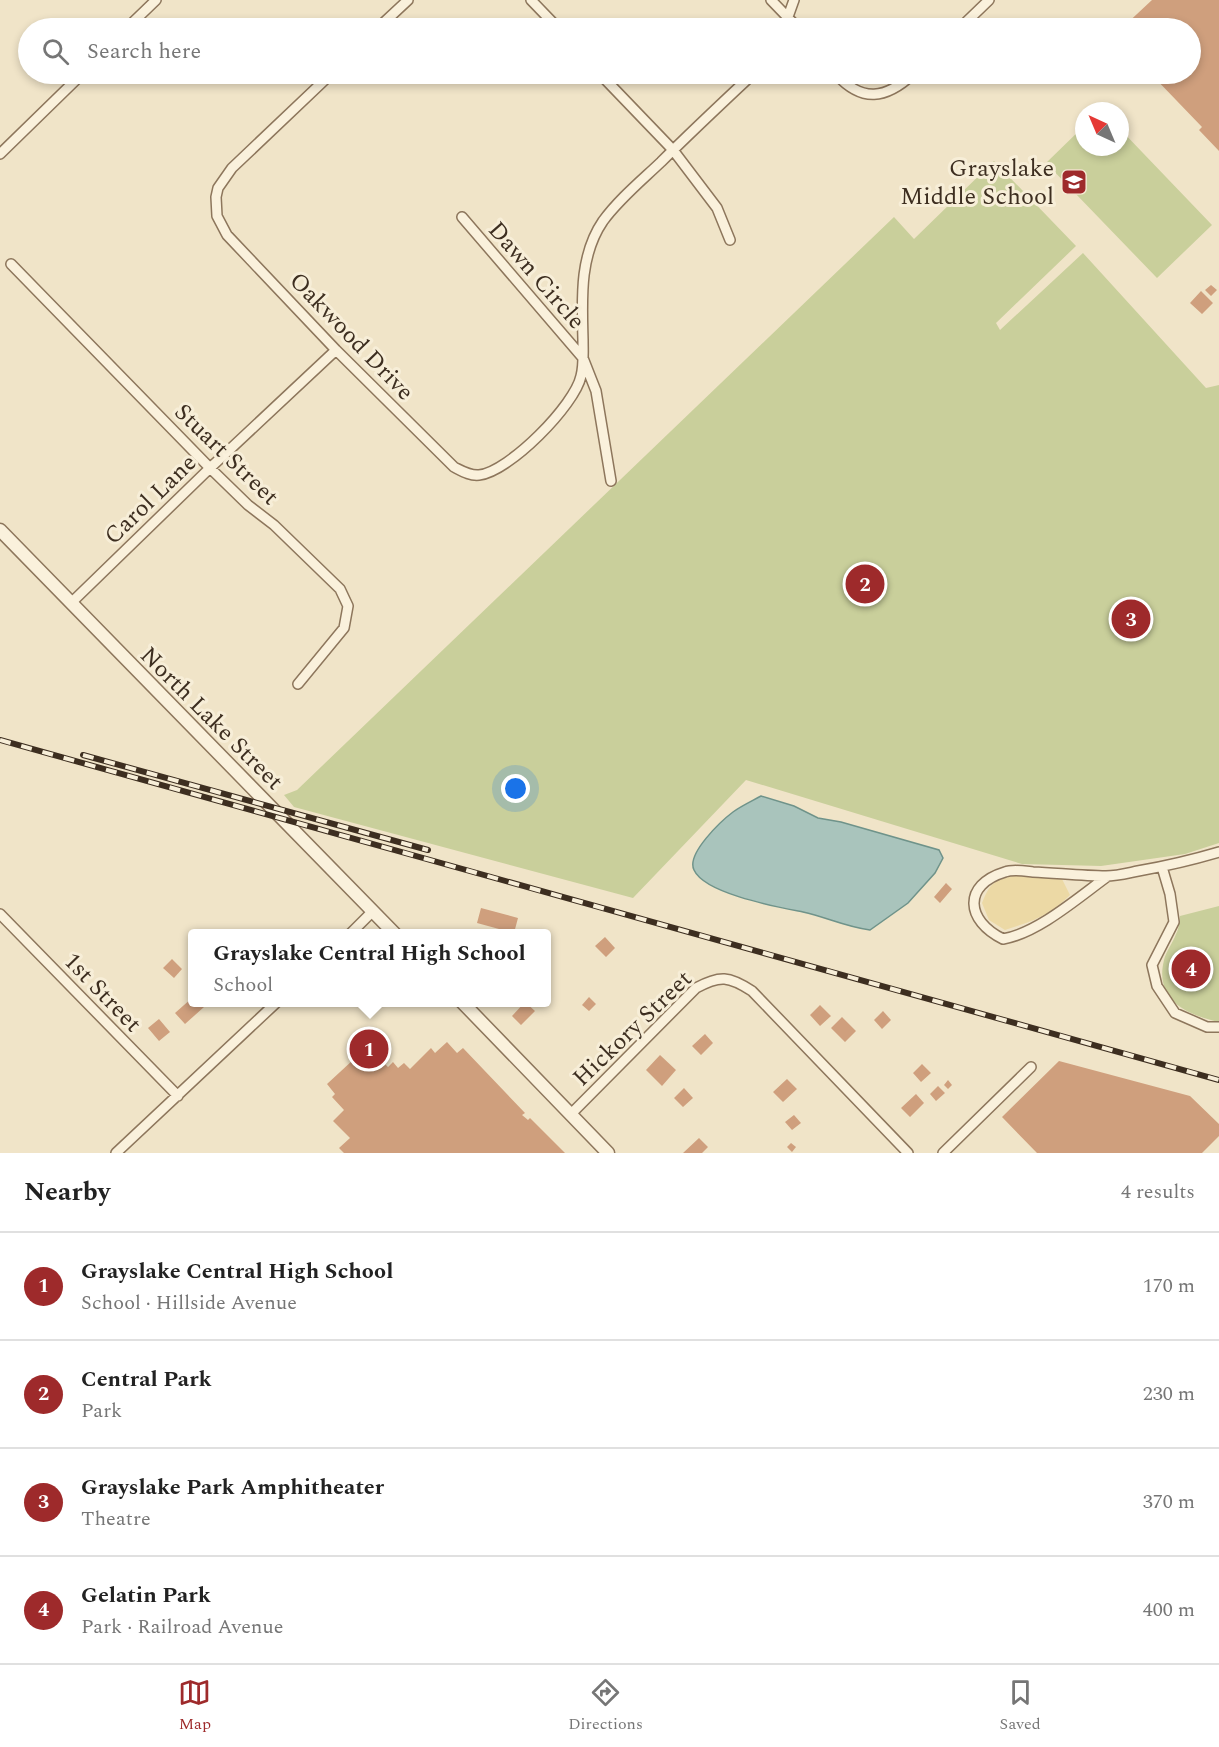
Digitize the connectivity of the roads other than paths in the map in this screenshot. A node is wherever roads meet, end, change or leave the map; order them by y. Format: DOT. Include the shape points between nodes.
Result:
graph roads {
  1 [pos="156,0"];
  2 [pos="408,0"];
  3 [pos="531,0"];
  4 [pos="771,0"];
  5 [pos="794,0"];
  6 [pos="989,0"];
  7 [pos="137,18"];
  8 [pos="389,18"];
  9 [pos="548,18"];
  10 [pos="789,18"];
  11 [pos="970,18"];
  12 [pos="71,84"];
  13 [pos="320,84"];
  14 [pos="609,84"];
  15 [pos="742,84"];
  16 [pos="846,84"];
  17 [pos="900,84"];
  18 [pos="672,150"];
  19 [pos="0,154"];
  20 [pos="462,217"];
  21 [pos="730,240"];
  22 [pos="11,264"];
  23 [pos="336,350"];
  24 [pos="583,358"];
  25 [pos="210,468"];
  26 [pos="610,481"];
  27 [pos="0,530"];
  28 [pos="71,603"];
  29 [pos="298,684"];
  30 [pos="1219,852"];
  31 [pos="1162,867"];
  32 [pos="1108,876"];
  33 [pos="373,911"];
  34 [pos="0,914"];
  35 [pos="354,929"];
  36 [pos="391,929"];
  37 [pos="272,1007"];
  38 [pos="467,1007"];
  39 [pos="1219,1027"];
  40 [pos="1031,1067"];
  41 [pos="178,1096"];
  42 [pos="570,1115"];
  43 [pos="116,1153"];
  44 [pos="608,1153"];
  45 [pos="908,1153"];
  46 [pos="943,1153"];
  1 -- 7 [label="street"];
  2 -- 8 [label="street"];
  3 -- 9 [label="street"];
  4 -- 10 [label="street"];
  5 -- 10 [label="street"];
  6 -- 11 [label="street"];
  12 -- 19 [label="street"];
  13 -- 23 [label="street, Oakwood Drive" via="232,168 218,188 215,206 227,235"];
  14 -- 18 [label="street"];
  15 -- 18 [label="street"];
  16 -- 17 [label="street" via="868,95 890,92"];
  18 -- 21 [label="street" via="717,208"];
  18 -- 24 [label="street" via="602,222 588,252 582,282"];
  20 -- 24 [label="street, Dawn Circle"];
  22 -- 25 [label="street, Stuart Street"];
  23 -- 24 [label="street, Oakwood Drive" via="454,466 467,474 480,475 517,455 561,413 575,394"];
  23 -- 25 [label="street, Carol Lane"];
  24 -- 26 [label="street" via="596,391"];
  25 -- 28 [label="street, Carol Lane"];
  25 -- 29 [label="street, Stuart Street" via="320,567 340,589 348,606 344,628"];
  27 -- 28 [label="street, North Lake Street"];
  28 -- 33 [label="street, North Lake Street"];
  30 -- 31 [label="street"];
  31 -- 32 [label="street"];
  31 -- 39 [label="street" via="1174,922 1152,965 1157,986 1174,1013 1207,1027"];
  32 -- 32 [label="street" via="1032,930 1016,937 1003,939 976,917 975,895 981,885 1008,870"];
  33 -- 35 [label="street"];
  33 -- 36 [label="street, North Lake Street"];
  34 -- 41 [label="street, 1st Street"];
  37 -- 41 [label="street"];
  38 -- 42 [label="street"];
  40 -- 46 [label="street"];
  41 -- 43 [label="street"];
  42 -- 44 [label="street"];
  42 -- 45 [label="street, Hickory Street" via="696,988 724,978 736,980 752,991"];
}
